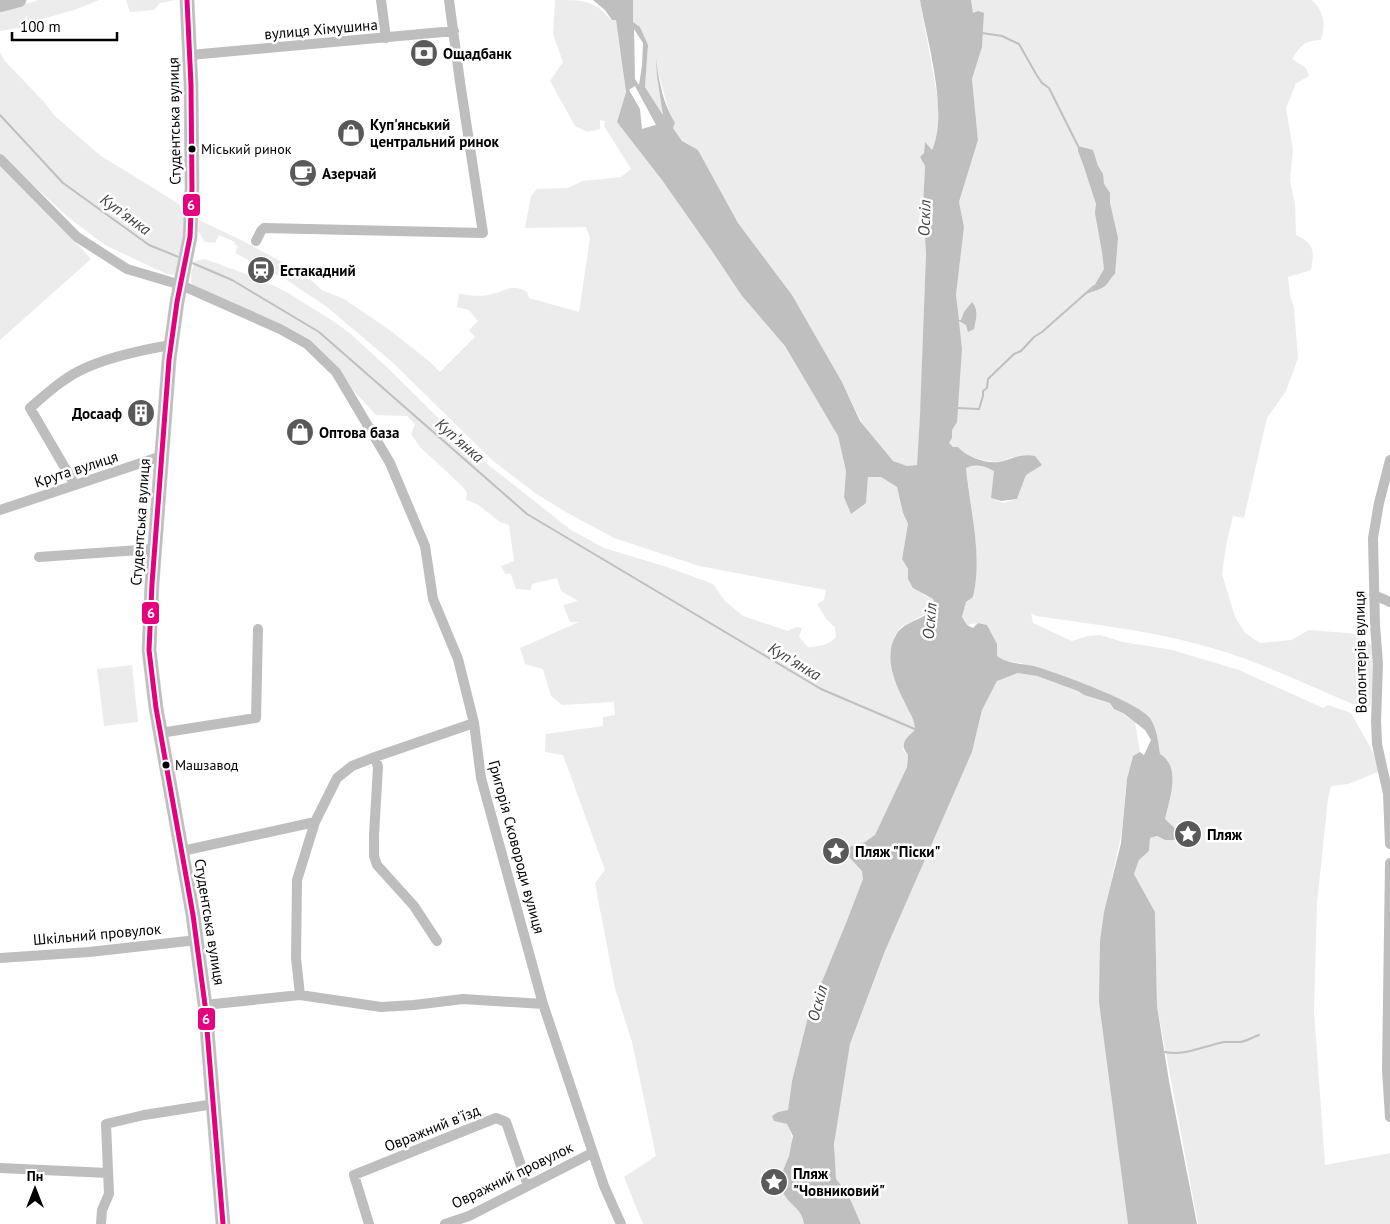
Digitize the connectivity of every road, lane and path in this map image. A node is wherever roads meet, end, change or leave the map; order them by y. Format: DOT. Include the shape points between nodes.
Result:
graph roads {
  1 [pos="19,0"];
  2 [pos="186,0"];
  3 [pos="381,0"];
  4 [pos="449,0"];
  5 [pos="0,5"];
  6 [pos="454,31"];
  7 [pos="386,38"];
  8 [pos="190,55"];
  9 [pos="0,159"];
  10 [pos="256,241"];
  11 [pos="181,285"];
  12 [pos="171,345"];
  13 [pos="162,456"];
  14 [pos="1390,464"];
  15 [pos="76,485"];
  16 [pos="0,510"];
  17 [pos="154,549"];
  18 [pos="39,557"];
  19 [pos="1374,595"];
  20 [pos="1390,602"];
  21 [pos="258,629"];
  22 [pos="474,723"];
  23 [pos="160,733"];
  24 [pos="375,757"];
  25 [pos="1381,759"];
  26 [pos="1390,767"];
  27 [pos="315,822"];
  28 [pos="1390,844"];
  29 [pos="182,851"];
  30 [pos="1390,863"];
  31 [pos="197,940"];
  32 [pos="437,941"];
  33 [pos="0,958"];
  34 [pos="300,995"];
  35 [pos="543,1004"];
  36 [pos="206,1005"];
  37 [pos="214,1104"];
  38 [pos="1390,1117"];
  39 [pos="592,1153"];
  40 [pos="0,1168"];
  41 [pos="108,1172"];
  42 [pos="528,1186"];
  43 [pos="100,1224"];
  44 [pos="223,1224"];
  45 [pos="368,1224"];
  46 [pos="445,1224"];
  47 [pos="621,1224"];
  1 -- 5 [label="main road"];
  2 -- 8 [label="main road, Студентська вулиця"];
  3 -- 7 [label="street"];
  4 -- 6 [label="street"];
  6 -- 7 [label="street, вулиця Хімушина"];
  6 -- 10 [label="street" via="484,233 264,228"];
  7 -- 8 [label="street, вулиця Хімушина"];
  8 -- 11 [label="main road, Студентська вулиця" via="192,188 190,236"];
  9 -- 11 [label="street, Григорія Сковороди вулиця" via="77,236 127,269"];
  11 -- 12 [label="main road, Студентська вулиця"];
  11 -- 22 [label="street, Григорія Сковороди вулиця" via="292,335 307,344 336,372 390,463 425,546 433,599 458,659"];
  12 -- 13 [label="main road, Студентська вулиця"];
  12 -- 15 [label="street" via="115,358 79,371 53,387 30,408"];
  13 -- 15 [label="street, Крута вулиця"];
  13 -- 17 [label="main road, Студентська вулиця"];
  14 -- 19 [label="street, Волонтерів вулиця" via="1373,538"];
  15 -- 16 [label="street, Крута вулиця"];
  17 -- 18 [label="street"];
  17 -- 23 [label="main road, Студентська вулиця" via="149,650"];
  19 -- 20 [label="street"];
  19 -- 25 [label="street, Волонтерів вулиця" via="1378,664 1376,721"];
  21 -- 23 [label="street" via="256,718"];
  22 -- 24 [label="street"];
  22 -- 35 [label="street, Григорія Сковороди вулиця" via="481,778"];
  23 -- 29 [label="main road, Студентська вулиця"];
  24 -- 27 [label="street" via="352,766 336,778"];
  24 -- 32 [label="street" via="378,767 374,856 377,866 414,906"];
  25 -- 26 [label="street"];
  25 -- 28 [label="street, Волонтерів вулиця" via="1388,794"];
  27 -- 29 [label="street"];
  27 -- 34 [label="street" via="297,880 296,958"];
  29 -- 31 [label="main road, Студентська вулиця"];
  30 -- 38 [label="street" via="1387,1070"];
  31 -- 33 [label="street, Шкільний провулок"];
  31 -- 36 [label="main road, Студентська вулиця"];
  34 -- 35 [label="street" via="381,1007 463,998"];
  34 -- 36 [label="street"];
  35 -- 39 [label="street, Григорія Сковороди вулиця"];
  36 -- 37 [label="main road, Студентська вулиця"];
  37 -- 41 [label="street" via="106,1124"];
  37 -- 44 [label="main road, Студентська вулиця"];
  39 -- 42 [label="street, Овражний провулок"];
  39 -- 47 [label="street, Григорія Сковороди вулиця"];
  40 -- 41 [label="street"];
  41 -- 43 [label="street" via="109,1194"];
  42 -- 45 [label="street, Овражний в'їзд" via="506,1122 496,1118 354,1175"];
  42 -- 46 [label="street, Овражний провулок" via="469,1216"];
}
